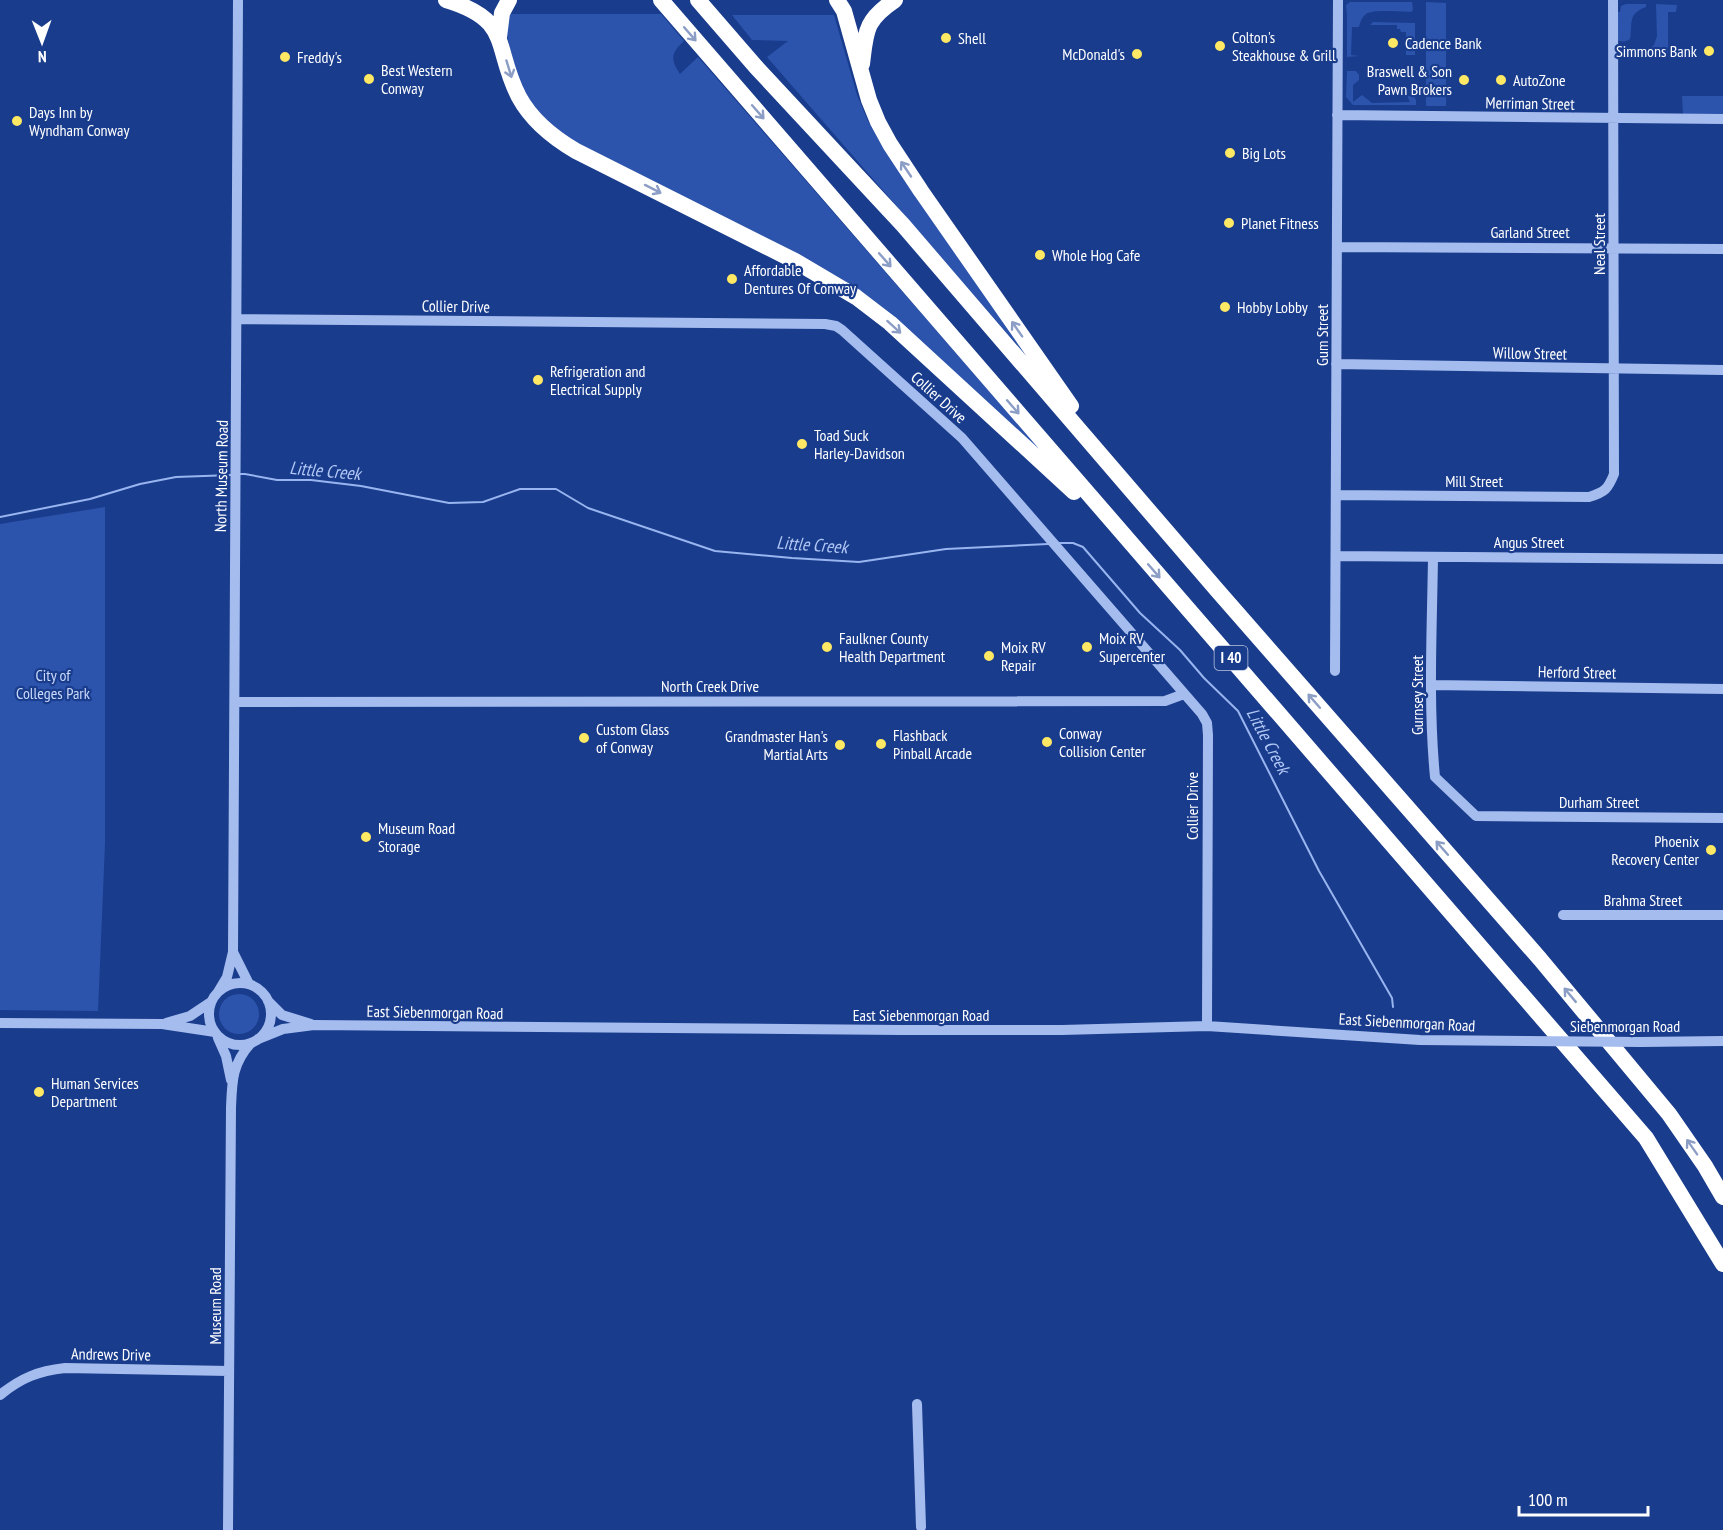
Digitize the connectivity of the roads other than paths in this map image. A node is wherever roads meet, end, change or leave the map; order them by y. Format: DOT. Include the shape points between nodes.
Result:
graph roads {
  1 [pos="238,0"];
  2 [pos="446,0"];
  3 [pos="509,0"];
  4 [pos="661,0"];
  5 [pos="698,0"];
  6 [pos="837,0"];
  7 [pos="895,0"];
  8 [pos="1338,0"];
  9 [pos="1613,0"];
  10 [pos="499,37"];
  11 [pos="861,71"];
  12 [pos="1337,115"];
  13 [pos="1614,119"];
  14 [pos="1723,119"];
  15 [pos="1336,247"];
  16 [pos="1614,247"];
  17 [pos="1723,249"];
  18 [pos="237,319"];
  19 [pos="1336,364"];
  20 [pos="1614,369"];
  21 [pos="1723,370"];
  22 [pos="1123,480"];
  23 [pos="1609,488"];
  24 [pos="1336,495"];
  25 [pos="1130,543"];
  26 [pos="1336,556"];
  27 [pos="1433,556"];
  28 [pos="1723,559"];
  29 [pos="1335,671"];
  30 [pos="1431,685"];
  31 [pos="1723,689"];
  32 [pos="1184,694"];
  33 [pos="235,702"];
  34 [pos="1476,816"];
  35 [pos="1723,818"];
  36 [pos="1563,915"];
  37 [pos="1723,915"];
  38 [pos="233,952"];
  39 [pos="249,984"];
  40 [pos="218,992"];
  41 [pos="266,997"];
  42 [pos="211,1002"];
  43 [pos="0,1023"];
  44 [pos="162,1024"];
  45 [pos="314,1025"];
  46 [pos="1207,1026"];
  47 [pos="216,1034"];
  48 [pos="255,1041"];
  49 [pos="1526,1041"];
  50 [pos="1723,1041"];
  51 [pos="232,1083"];
  52 [pos="1723,1197"];
  53 [pos="1723,1264"];
  54 [pos="229,1371"];
  55 [pos="0,1395"];
  56 [pos="917,1404"];
  57 [pos="921,1527"];
  58 [pos="228,1530"];
  1 -- 18 [label="street, North Museum Road"];
  2 -- 10 [label="highway" via="479,14"];
  3 -- 10 [label="highway" via="502,13"];
  4 -- 25 [label="highway, I 40, one-way"];
  5 -- 22 [label="highway, I 40" via="903,225"];
  6 -- 11 [label="highway" via="844,11"];
  7 -- 11 [label="highway" via="868,27"];
  8 -- 12 [label="street, Gum Street"];
  9 -- 13 [label="street, Neal Street"];
  10 -- 25 [label="highway, one-way" via="519,97 548,133 576,151 812,269 864,303"];
  22 -- 11 [label="highway, one-way" via="900,160 878,122"];
  12 -- 13 [label="street, Merriman Street"];
  12 -- 15 [label="street, Gum Street"];
  13 -- 14 [label="street, Merriman Street"];
  13 -- 16 [label="street, Neal Street"];
  15 -- 16 [label="street, Garland Street"];
  15 -- 19 [label="street, Gum Street"];
  16 -- 17 [label="street, Garland Street"];
  16 -- 20 [label="street, Neal Street"];
  18 -- 32 [label="street, Collier Drive" via="836,326 962,438"];
  18 -- 33 [label="street, North Museum Road"];
  19 -- 20 [label="street, Willow Street"];
  19 -- 24 [label="street, Gum Street"];
  20 -- 21 [label="street, Willow Street"];
  20 -- 23 [label="street, Neal Street" via="1614,474"];
  52 -- 22 [label="highway, I 40, one-way" via="1669,1114 1540,959"];
  23 -- 24 [label="street, Mill Street" via="1589,497"];
  24 -- 26 [label="street, Gum Street"];
  25 -- 53 [label="highway, I 40, one-way" via="1646,1138"];
  26 -- 27 [label="street, Angus Street"];
  26 -- 29 [label="street, Gum Street"];
  27 -- 28 [label="street, Angus Street"];
  27 -- 30 [label="street, Gurnsey Street"];
  30 -- 31 [label="street, Herford Street"];
  30 -- 34 [label="street, Gurnsey Street" via="1435,777"];
  32 -- 33 [label="street, North Creek Drive" via="1165,702"];
  32 -- 46 [label="street, Collier Drive" via="1202,714 1208,735"];
  33 -- 38 [label="street, North Museum Road"];
  34 -- 35 [label="street, Durham Street"];
  36 -- 37 [label="street, Brahma Street"];
  38 -- 39 [label="street, North Museum Road"];
  38 -- 40 [label="street, North Museum Road" via="227,977"];
  39 -- 40 [label="street" via="232,984"];
  39 -- 41 [label="street"];
  40 -- 42 [label="street"];
  41 -- 45 [label="street, East Siebenmorgan Road" via="282,1015"];
  41 -- 48 [label="street" via="269,1024"];
  42 -- 44 [label="street" via="190,1016"];
  42 -- 47 [label="street" via="209,1020"];
  43 -- 44 [label="street"];
  44 -- 47 [label="street"];
  45 -- 46 [label="street, East Siebenmorgan Road" via="877,1030"];
  45 -- 48 [label="street, East Siebenmorgan Road" via="283,1029"];
  46 -- 49 [label="street, East Siebenmorgan Road" via="1420,1040"];
  47 -- 48 [label="street" via="233,1044"];
  47 -- 51 [label="street, Museum Road"];
  48 -- 51 [label="street, Museum Road" via="237,1061"];
  49 -- 50 [label="street, Siebenmorgan Road, bridge"];
  51 -- 54 [label="street, Museum Road"];
  54 -- 55 [label="street, Andrews Drive" via="65,1368 31,1375"];
  54 -- 58 [label="street, Museum Road"];
  56 -- 57 [label="street"];
}
